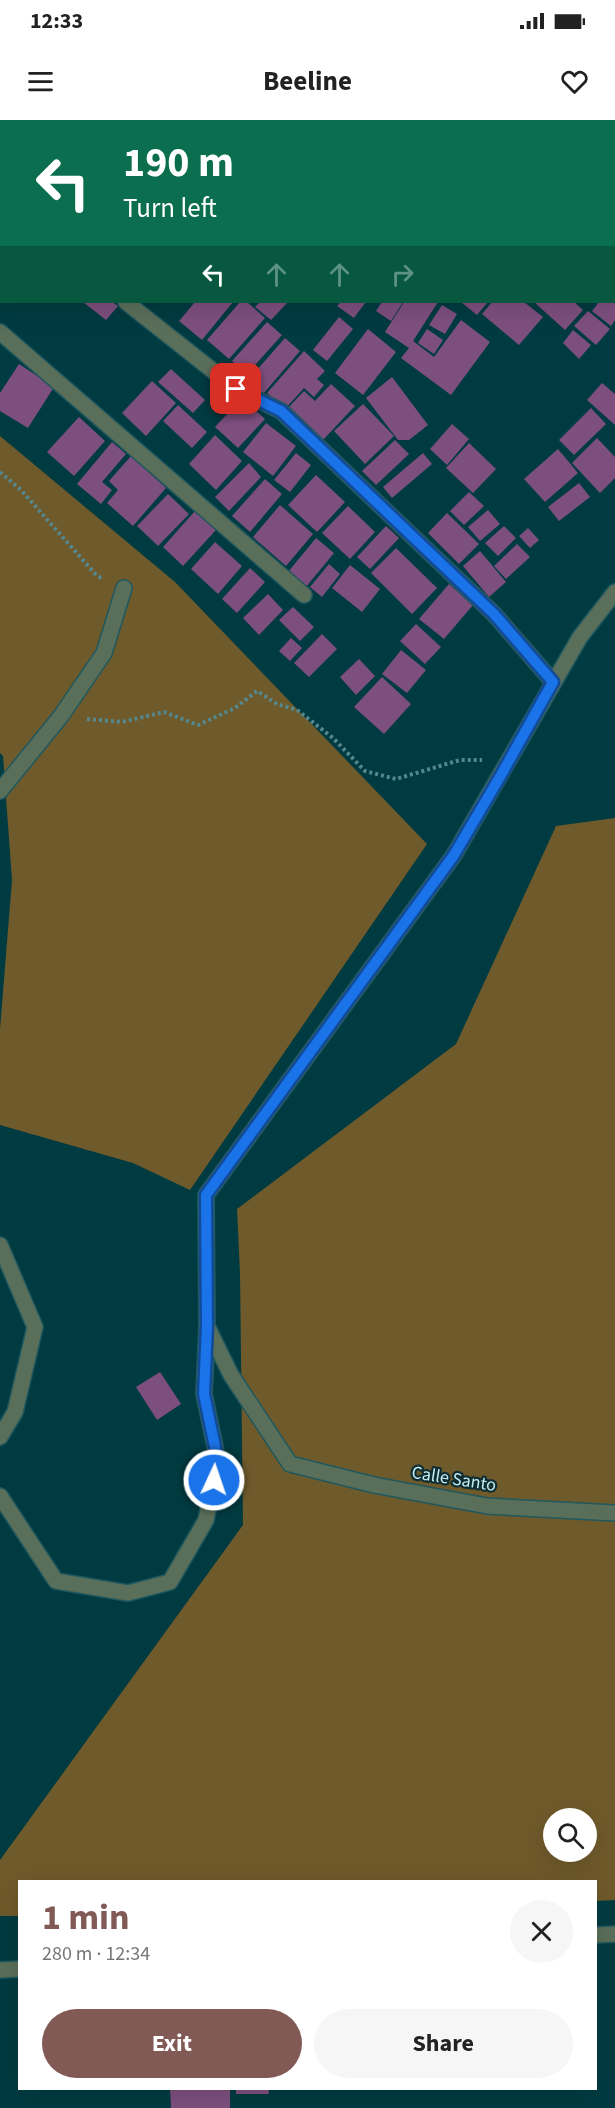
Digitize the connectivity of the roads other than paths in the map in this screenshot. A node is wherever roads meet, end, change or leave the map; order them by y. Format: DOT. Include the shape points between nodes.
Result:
graph roads {
  1 [pos="127,303"];
  2 [pos="0,332"];
  3 [pos="124,588"];
  4 [pos="615,592"];
  5 [pos="304,595"];
  6 [pos="553,682"];
  7 [pos="1,787"];
  8 [pos="0,1245"];
  9 [pos="207,1326"];
  10 [pos="0,1437"];
  11 [pos="0,1496"];
  12 [pos="615,1513"];
  13 [pos="615,1934"];
  14 [pos="597,1935"];
  15 [pos="18,1968"];
  16 [pos="0,1970"];
  1 -- 6 [label="street" via="236,389 281,411 494,614"];
  2 -- 5 [label="street"];
  3 -- 7 [label="street" via="104,653 61,716"];
  4 -- 6 [label="street" via="580,637"];
  6 -- 9 [label="street" via="454,855 206,1195"];
  8 -- 10 [label="street" via="35,1327 15,1412"];
  9 -- 11 [label="street" via="204,1394 218,1461 206,1520 170,1582 128,1593 56,1581"];
  9 -- 12 [label="street, Calle Santo" via="231,1375 290,1464 374,1485 488,1506"];
  13 -- 14 [label="street"];
  15 -- 16 [label="street"];
}
